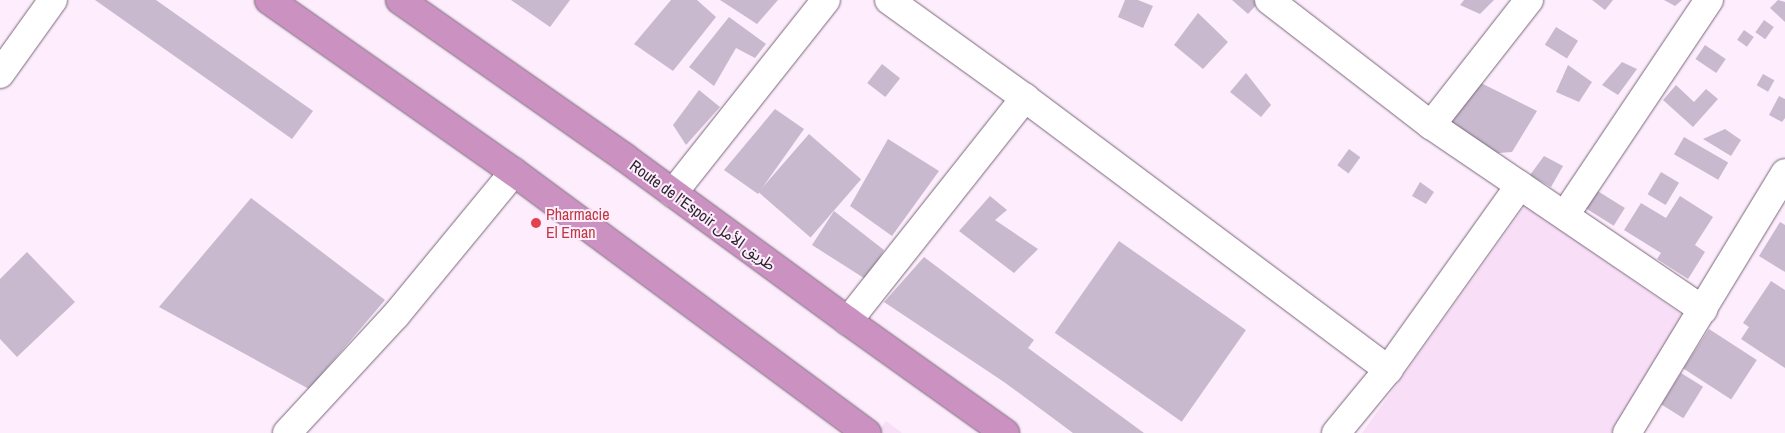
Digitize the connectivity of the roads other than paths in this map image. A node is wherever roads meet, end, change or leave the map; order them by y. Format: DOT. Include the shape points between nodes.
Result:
graph roads {
  1 [pos="53,0"];
  2 [pos="269,0"];
  3 [pos="826,0"];
  4 [pos="889,0"];
  5 [pos="1269,0"];
  6 [pos="1528,0"];
  7 [pos="1709,0"];
  8 [pos="404,1"];
  9 [pos="0,74"];
  10 [pos="1025,98"];
  11 [pos="1431,125"];
  12 [pos="514,172"];
  13 [pos="1785,173"];
  14 [pos="1520,185"];
  15 [pos="673,193"];
  16 [pos="1564,215"];
  17 [pos="1703,310"];
  18 [pos="848,321"];
  19 [pos="1388,370"];
  20 [pos="863,432"];
  21 [pos="287,433"];
  22 [pos="1005,433"];
  23 [pos="1336,433"];
  24 [pos="1627,433"];
  1 -- 9 [label="street"];
  2 -- 12 [label="highway"];
  3 -- 15 [label="street"];
  4 -- 10 [label="street"];
  5 -- 11 [label="street"];
  6 -- 11 [label="street"];
  7 -- 16 [label="street"];
  8 -- 15 [label="highway, Route de l’Espoir طريق الأمل"];
  10 -- 18 [label="street"];
  10 -- 19 [label="street"];
  11 -- 14 [label="street"];
  12 -- 20 [label="highway"];
  12 -- 21 [label="street" via="396,315"];
  13 -- 17 [label="street"];
  14 -- 16 [label="street"];
  14 -- 19 [label="street"];
  15 -- 18 [label="highway, Route de l’Espoir طريق الأمل"];
  16 -- 17 [label="street"];
  17 -- 24 [label="street"];
  18 -- 22 [label="highway, Route de l’Espoir طريق الأمل"];
  19 -- 23 [label="street"];
}
